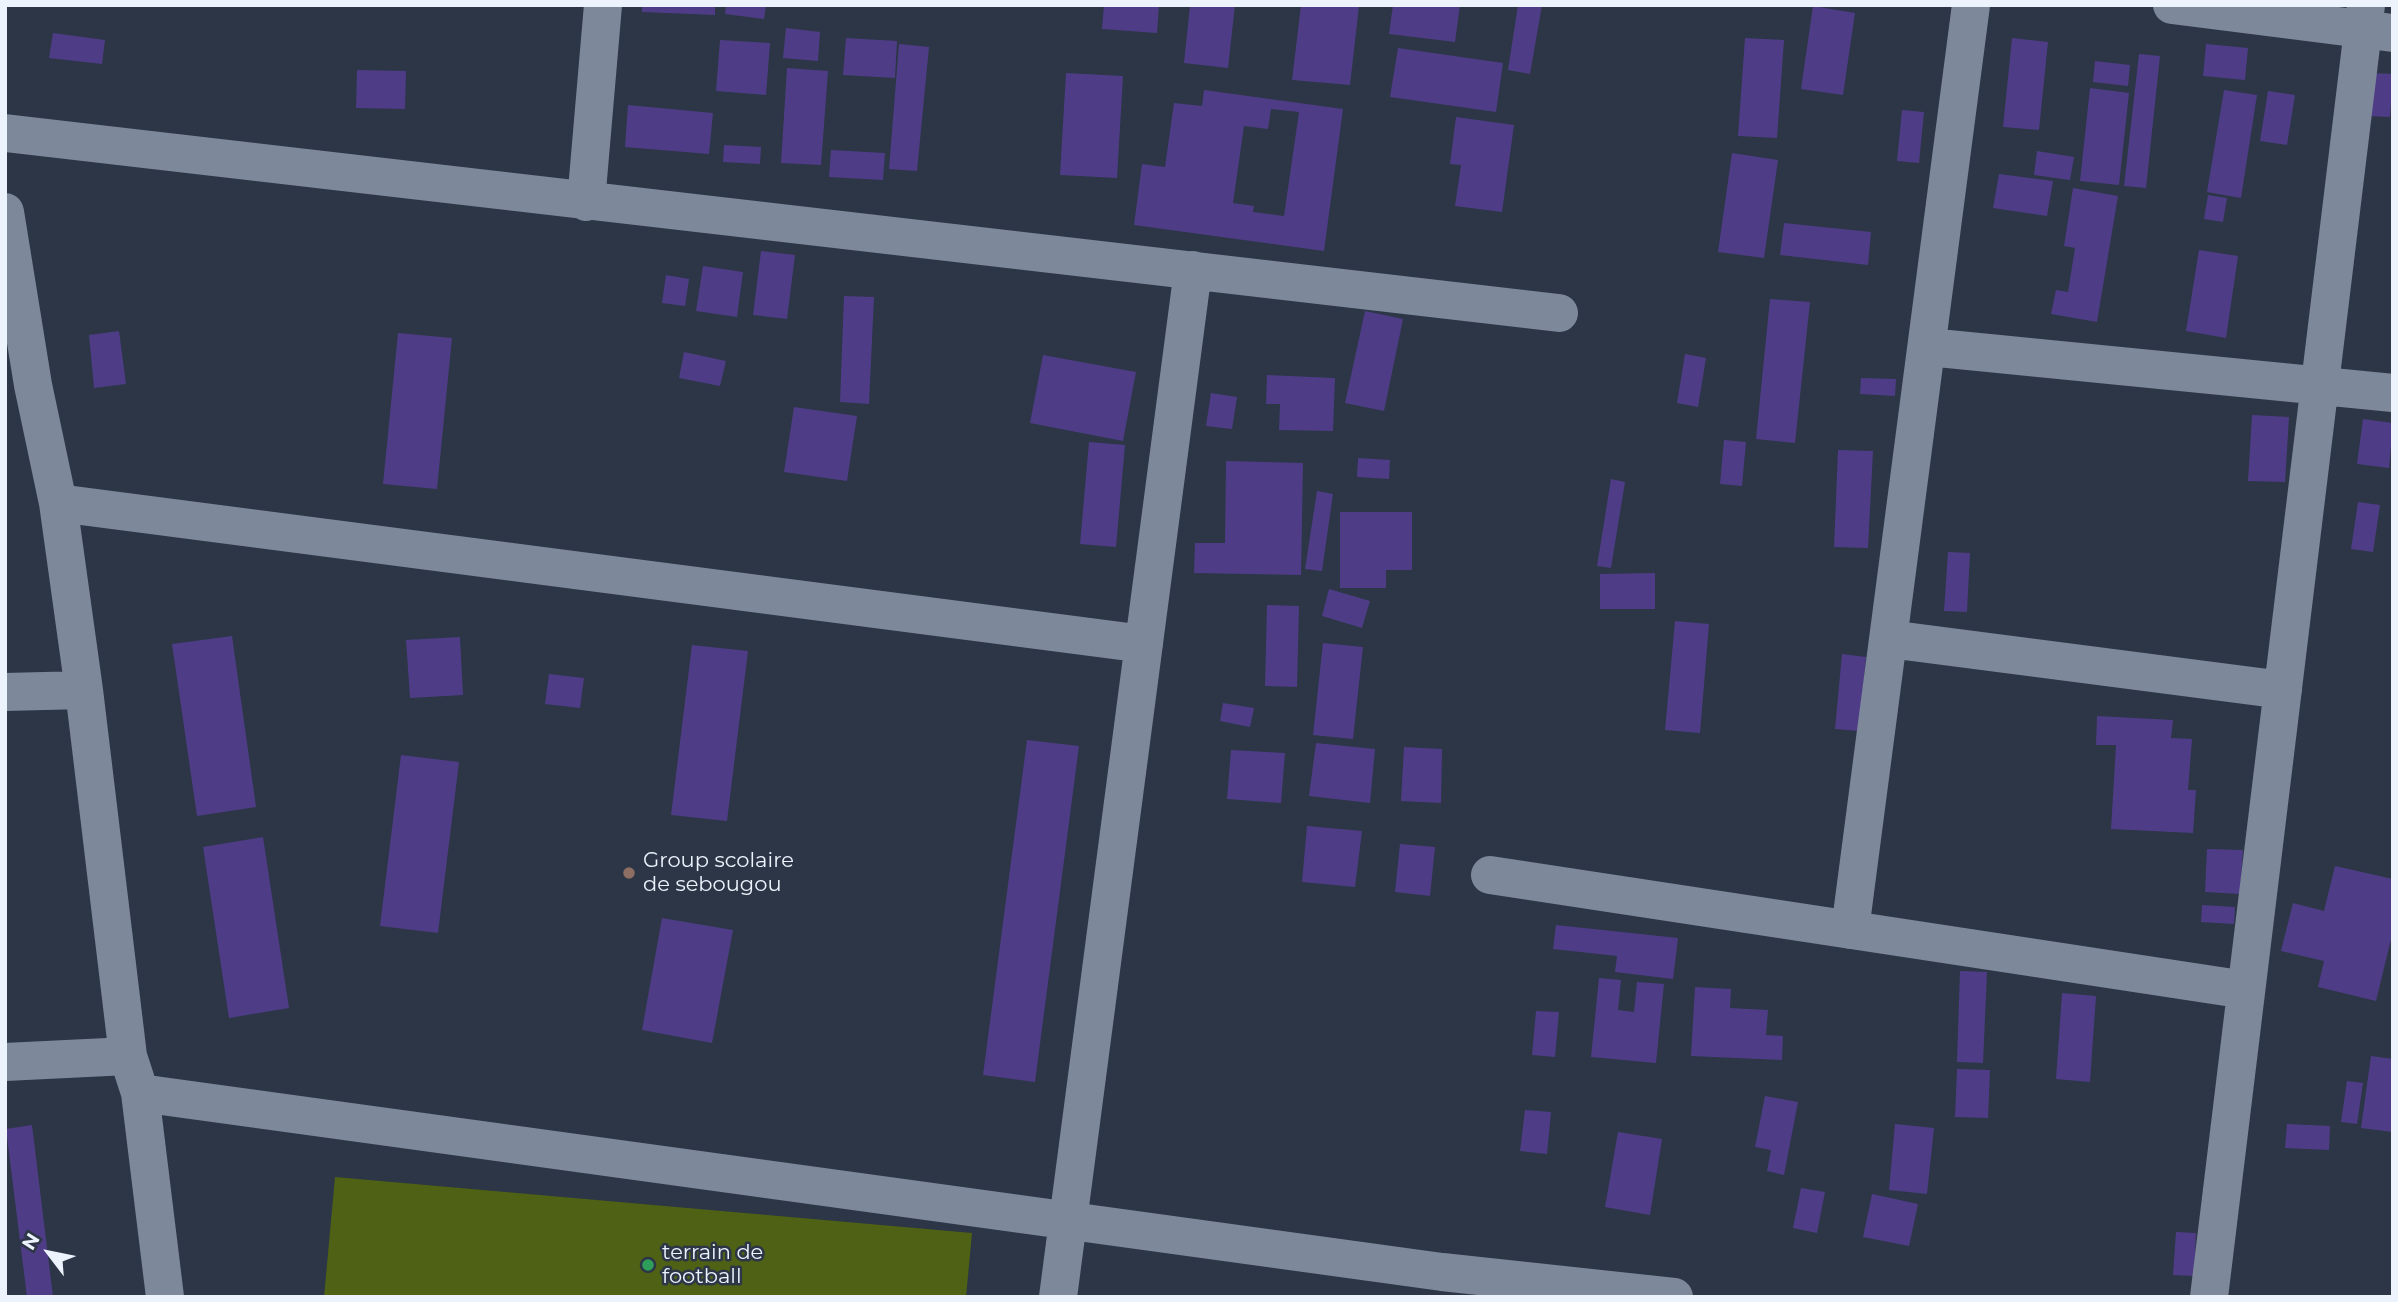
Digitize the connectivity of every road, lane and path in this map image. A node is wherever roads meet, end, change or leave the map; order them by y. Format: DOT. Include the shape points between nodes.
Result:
graph roads {
  1 [pos="603,5"];
  2 [pos="1971,5"];
  3 [pos="2172,5"];
  4 [pos="2374,23"];
  5 [pos="5,133"];
  6 [pos="586,202"];
  7 [pos="5,212"];
  8 [pos="1193,270"];
  9 [pos="1559,313"];
  10 [pos="15,328"];
  11 [pos="1928,347"];
  12 [pos="2320,386"];
  13 [pos="2393,393"];
  14 [pos="58,503"];
  15 [pos="1889,639"];
  16 [pos="1144,644"];
  17 [pos="84,690"];
  18 [pos="2283,690"];
  19 [pos="5,692"];
  20 [pos="1490,875"];
  21 [pos="1850,930"];
  22 [pos="2246,990"];
  23 [pos="128,1056"];
  24 [pos="5,1062"];
  25 [pos="141,1093"];
  26 [pos="1068,1220"];
  27 [pos="164,1297"];
  28 [pos="1058,1297"];
  29 [pos="1674,1297"];
  30 [pos="2209,1297"];
  1 -- 6 [label="street"];
  2 -- 11 [label="street"];
  3 -- 4 [label="street"];
  4 -- 12 [label="street"];
  5 -- 6 [label="street"];
  6 -- 8 [label="street"];
  7 -- 10 [label="street"];
  8 -- 9 [label="street"];
  8 -- 16 [label="street"];
  10 -- 14 [label="street" via="33,385"];
  11 -- 12 [label="street"];
  11 -- 15 [label="street"];
  12 -- 13 [label="street"];
  12 -- 18 [label="street"];
  14 -- 16 [label="street"];
  14 -- 17 [label="street"];
  15 -- 18 [label="street"];
  15 -- 21 [label="street"];
  16 -- 26 [label="street"];
  17 -- 19 [label="street"];
  17 -- 23 [label="street"];
  18 -- 22 [label="street"];
  20 -- 21 [label="street"];
  21 -- 22 [label="street"];
  22 -- 30 [label="street"];
  23 -- 24 [label="street"];
  23 -- 25 [label="street"];
  25 -- 26 [label="street"];
  25 -- 27 [label="street"];
  26 -- 28 [label="street"];
  26 -- 29 [label="street" via="1442,1272"];
}
